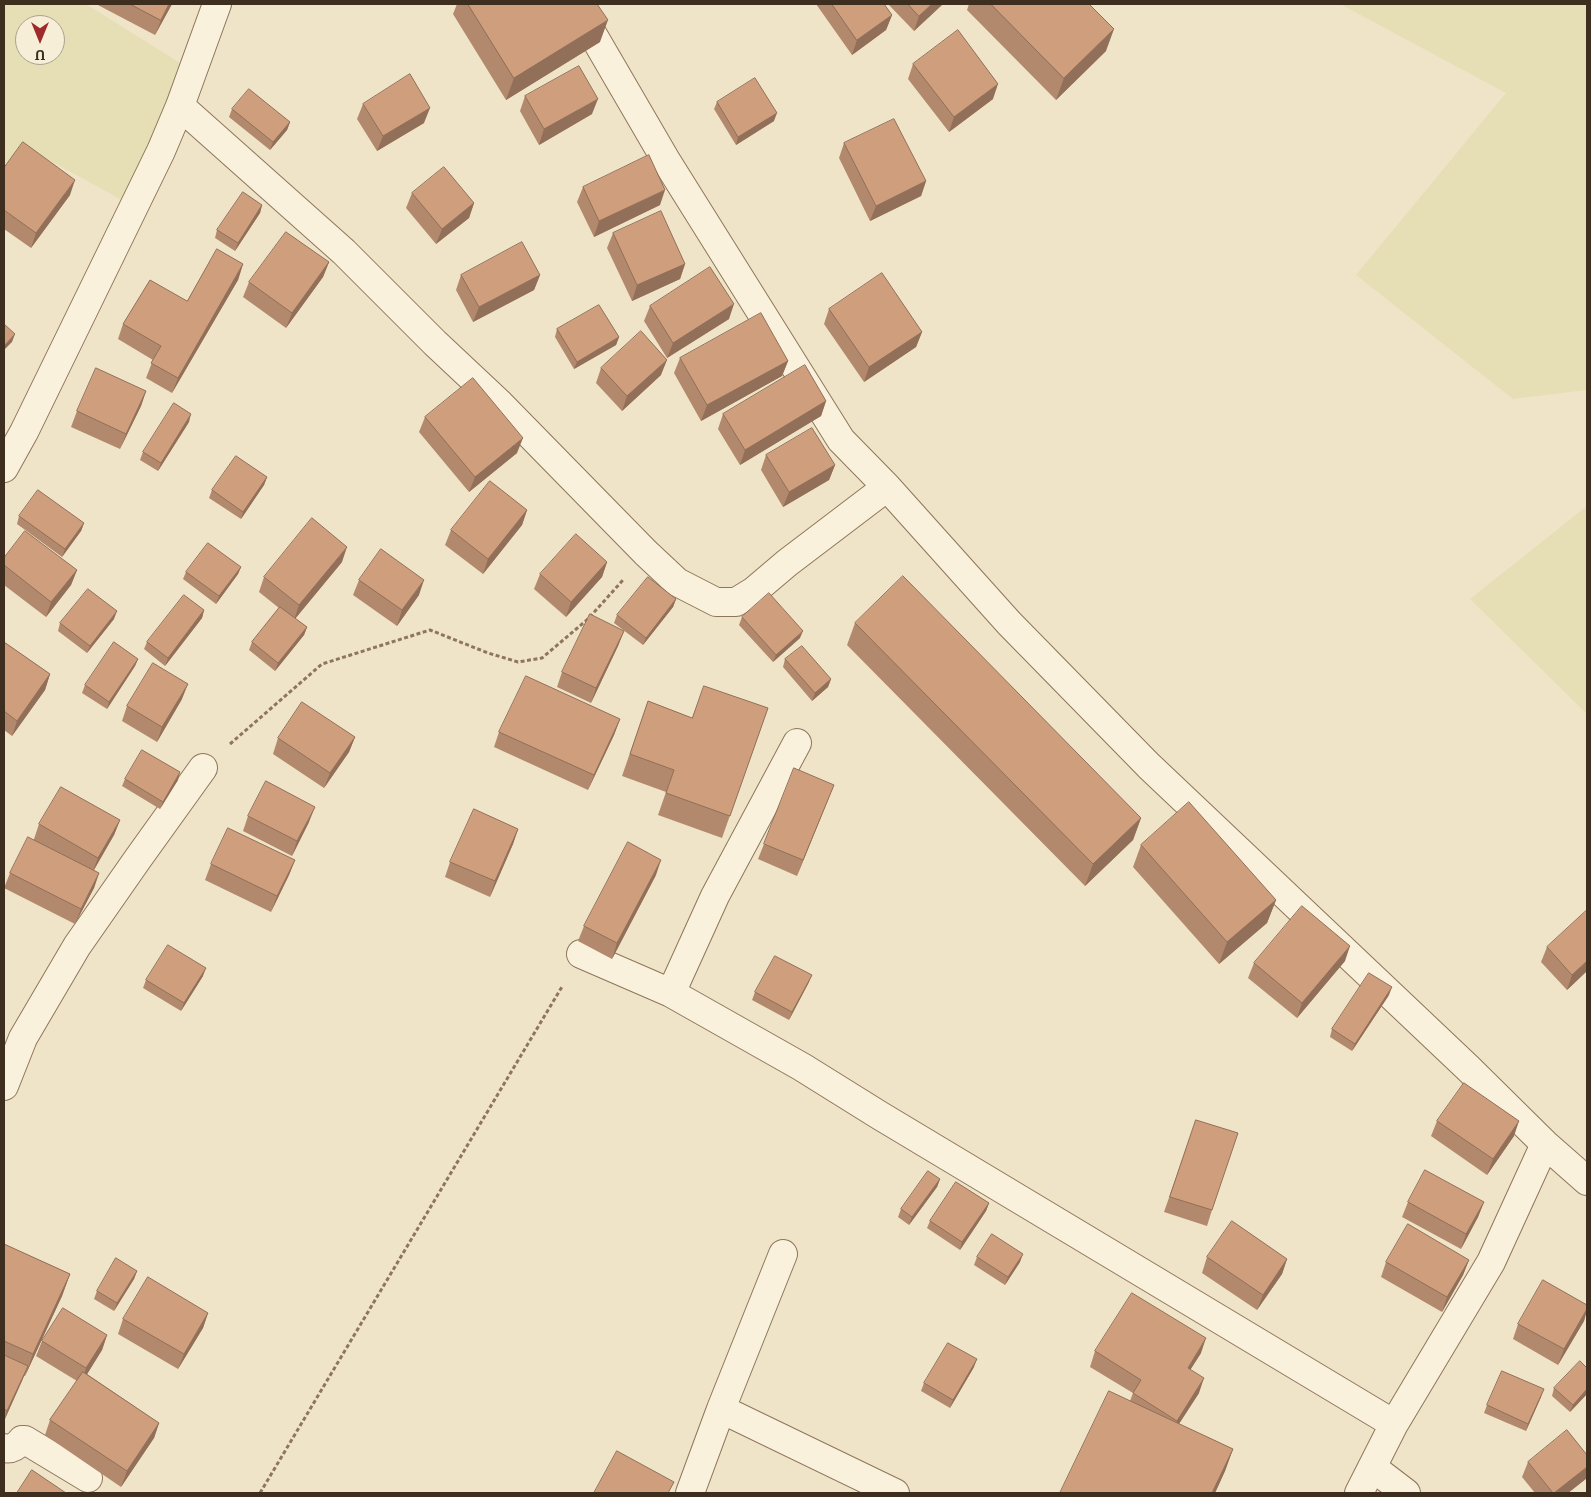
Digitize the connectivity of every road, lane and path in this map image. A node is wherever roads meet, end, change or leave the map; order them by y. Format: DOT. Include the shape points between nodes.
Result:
graph roads {
  1 [pos="217,4"];
  2 [pos="575,4"];
  3 [pos="180,106"];
  4 [pos="4,468"];
  5 [pos="887,487"];
  6 [pos="646,553"];
  7 [pos="797,743"];
  8 [pos="203,768"];
  9 [pos="581,954"];
  10 [pos="671,993"];
  11 [pos="4,1086"];
  12 [pos="1545,1144"];
  13 [pos="1587,1181"];
  14 [pos="783,1254"];
  15 [pos="721,1409"];
  16 [pos="1394,1424"];
  17 [pos="4,1448"];
  18 [pos="1372,1467"];
  19 [pos="88,1478"];
  20 [pos="260,1493"];
  21 [pos="690,1493"];
  22 [pos="894,1493"];
  23 [pos="1359,1493"];
  24 [pos="1406,1493"];
  1 -- 3 [label="street"];
  2 -- 5 [label="street" via="667,162 841,440"];
  3 -- 4 [label="street" via="161,152"];
  3 -- 6 [label="street" via="344,252"];
  5 -- 6 [label="street" via="736,602 716,602 677,582"];
  5 -- 12 [label="street" via="1009,623 1149,766"];
  6 -- 8 [label="path" via="588,619 542,658 518,662 488,654 430,630 340,658 322,664"];
  7 -- 10 [label="street" via="715,896"];
  8 -- 11 [label="street" via="77,946 23,1038"];
  9 -- 10 [label="street"];
  9 -- 20 [label="path"];
  10 -- 16 [label="street" via="802,1067"];
  12 -- 13 [label="street"];
  12 -- 16 [label="street" via="1491,1262"];
  14 -- 15 [label="street"];
  15 -- 21 [label="street"];
  15 -- 22 [label="street"];
  16 -- 18 [label="street"];
  17 -- 19 [label="street" via="14,1448 25,1440"];
  18 -- 23 [label="street"];
  18 -- 24 [label="street"];
}
